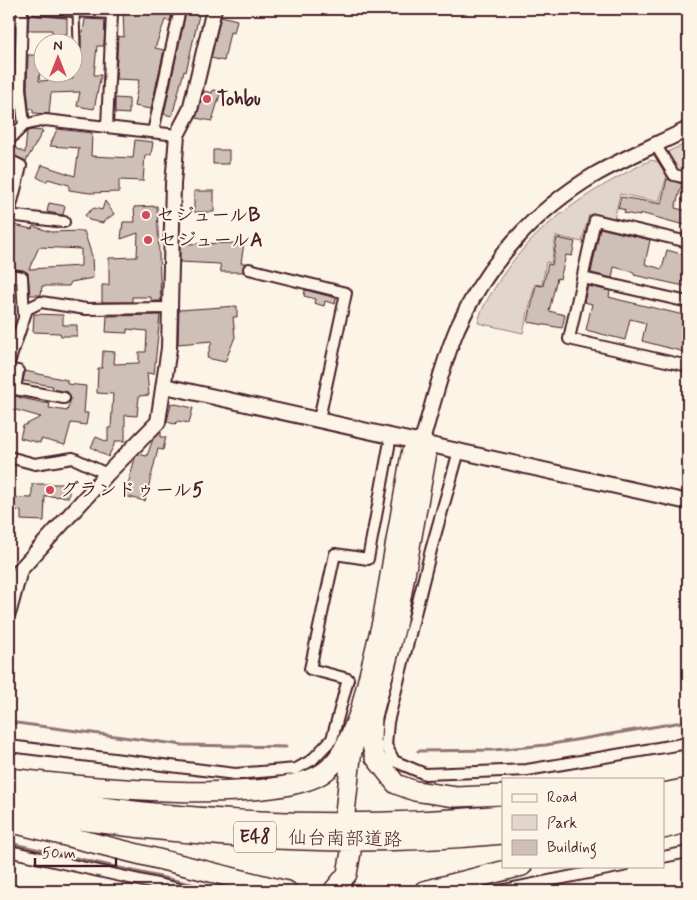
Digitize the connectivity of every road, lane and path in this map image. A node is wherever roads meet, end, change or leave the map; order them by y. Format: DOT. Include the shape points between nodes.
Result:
graph roads {
  1 [pos="22,9"];
  2 [pos="34,9"];
  3 [pos="180,9"];
  4 [pos="214,9"];
  5 [pos="76,11"];
  6 [pos="77,32"];
  7 [pos="24,124"];
  8 [pos="107,127"];
  9 [pos="688,129"];
  10 [pos="153,132"];
  11 [pos="177,135"];
  12 [pos="9,140"];
  13 [pos="655,144"];
  14 [pos="9,160"];
  15 [pos="688,178"];
  16 [pos="9,215"];
  17 [pos="64,222"];
  18 [pos="688,242"];
  19 [pos="249,270"];
  20 [pos="9,276"];
  21 [pos="583,278"];
  22 [pos="688,302"];
  23 [pos="169,308"];
  24 [pos="24,317"];
  25 [pos="9,363"];
  26 [pos="688,366"];
  27 [pos="9,370"];
  28 [pos="165,386"];
  29 [pos="64,398"];
  30 [pos="319,419"];
  31 [pos="392,436"];
  32 [pos="422,441"];
  33 [pos="459,450"];
  34 [pos="9,457"];
  35 [pos="107,474"];
  36 [pos="688,502"];
  37 [pos="14,569"];
  38 [pos="9,612"];
  39 [pos="366,713"];
  40 [pos="688,743"];
  41 [pos="9,746"];
  42 [pos="688,777"];
  43 [pos="9,778"];
  44 [pos="664,780"];
  45 [pos="688,788"];
  46 [pos="9,792"];
  47 [pos="664,793"];
  48 [pos="502,795"];
  49 [pos="688,807"];
  50 [pos="9,809"];
  51 [pos="664,812"];
  52 [pos="350,814"];
  53 [pos="502,815"];
  54 [pos="9,822"];
  55 [pos="688,822"];
  56 [pos="664,829"];
  57 [pos="502,834"];
  58 [pos="9,851"];
  59 [pos="346,852"];
  60 [pos="688,852"];
  61 [pos="664,857"];
  62 [pos="514,868"];
  63 [pos="613,868"];
  64 [pos="342,888"];
  65 [pos="188,891"];
  66 [pos="287,891"];
  67 [pos="424,891"];
  68 [pos="498,891"];
  1 -- 7 [label="street" via="20,88"];
  2 -- 5 [label="street"];
  3 -- 10 [label="street"];
  4 -- 11 [label="street" via="190,110"];
  5 -- 6 [label="lane"];
  5 -- 8 [label="street" via="112,13"];
  7 -- 8 [label="street" via="45,120"];
  7 -- 12 [label="street"];
  8 -- 10 [label="street"];
  9 -- 13 [label="street"];
  10 -- 11 [label="street"];
  11 -- 23 [label="street"];
  13 -- 15 [label="street" via="674,175"];
  13 -- 32 [label="street" via="596,174 548,207 509,245 479,287 457,330"];
  14 -- 16 [label="street" via="21,166"];
  16 -- 17 [label="street"];
  18 -- 21 [label="street" via="595,220"];
  19 -- 30 [label="street" via="346,293"];
  20 -- 24 [label="street" via="22,277"];
  21 -- 22 [label="street"];
  21 -- 26 [label="street" via="569,339"];
  23 -- 24 [label="street" via="86,309 41,302 28,309"];
  23 -- 28 [label="street"];
  24 -- 25 [label="street"];
  27 -- 29 [label="street" via="18,371 15,389"];
  28 -- 30 [label="street"];
  28 -- 35 [label="street" via="158,422"];
  30 -- 31 [label="street"];
  31 -- 32 [label="street"];
  31 -- 41 [label="street" via="368,559 336,554 310,669 348,679 332,738 312,760 296,769 235,774"];
  32 -- 33 [label="street"];
  32 -- 39 [label="highway" via="411,454"];
  33 -- 36 [label="street"];
  33 -- 40 [label="street" via="388,722 386,745 394,761 425,774 527,770"];
  34 -- 35 [label="street" via="35,464 73,458"];
  35 -- 37 [label="street"];
  37 -- 38 [label="street"];
  39 -- 43 [label="highway" via="338,758 325,772 306,783 287,787 244,790 126,788"];
  39 -- 48 [label="highway" via="375,757 396,784 414,791 456,797"];
  39 -- 52 [label="highway" via="351,757"];
  42 -- 44 [label="highway"];
  45 -- 47 [label="highway"];
  46 -- 53 [label="highway, 仙台南部道路 / E48" via="127,811 261,821 408,821"];
  49 -- 51 [label="highway"];
  50 -- 57 [label="highway, 仙台南部道路 / E48" via="126,827 323,841"];
  54 -- 66 [label="highway"];
  55 -- 56 [label="highway"];
  58 -- 65 [label="street"];
  59 -- 64 [label="highway"];
  60 -- 61 [label="street"];
  62 -- 67 [label="highway"];
  63 -- 68 [label="street"];
}
